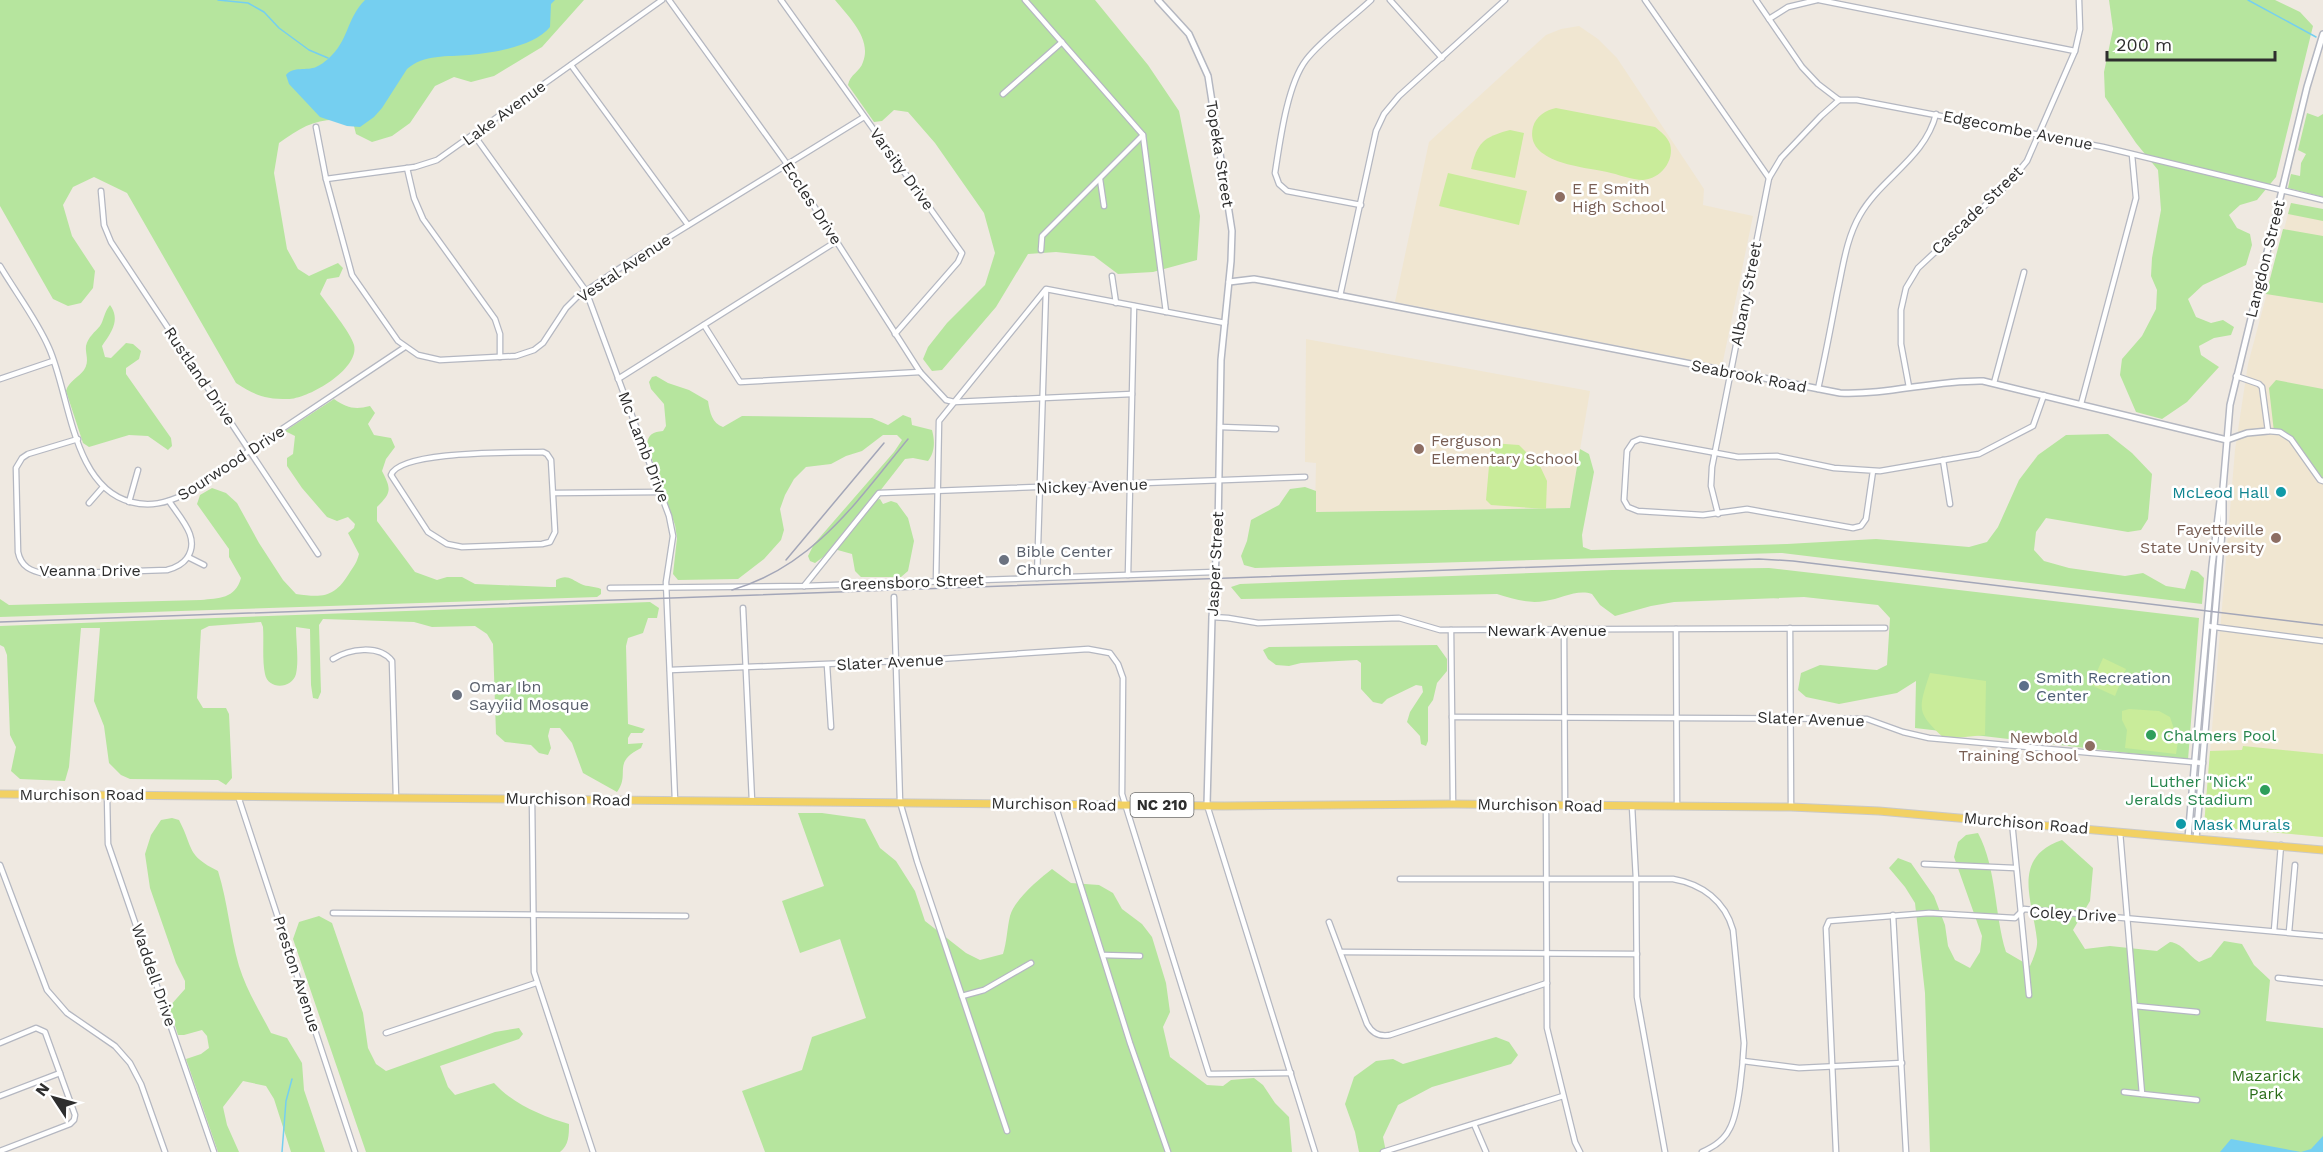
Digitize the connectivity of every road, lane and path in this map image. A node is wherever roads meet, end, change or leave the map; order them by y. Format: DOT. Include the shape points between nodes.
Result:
graph roads {
  1 [pos="662,0"];
  2 [pos="669,0"];
  3 [pos="781,0"];
  4 [pos="1024,0"];
  5 [pos="1158,0"];
  6 [pos="1371,0"];
  7 [pos="1390,0"];
  8 [pos="1505,0"];
  9 [pos="1646,0"];
  10 [pos="1756,0"];
  11 [pos="1818,0"];
  12 [pos="2079,0"];
  13 [pos="1769,19"];
  14 [pos="2323,34"];
  15 [pos="1062,42"];
  16 [pos="2075,51"];
  17 [pos="1442,58"];
  18 [pos="571,65"];
  19 [pos="1004,94"];
  20 [pos="1839,100"];
  21 [pos="1936,114"];
  22 [pos="864,117"];
  23 [pos="316,127"];
  24 [pos="2040,134"];
  25 [pos="474,135"];
  26 [pos="1143,135"];
  27 [pos="2132,154"];
  28 [pos="787,164"];
  29 [pos="407,168"];
  30 [pos="1100,178"];
  31 [pos="1769,178"];
  32 [pos="326,179"];
  33 [pos="100,190"];
  34 [pos="2283,190"];
  35 [pos="2323,200"];
  36 [pos="1361,205"];
  37 [pos="1104,206"];
  38 [pos="688,225"];
  39 [pos="837,242"];
  40 [pos="1041,250"];
  41 [pos="0,266"];
  42 [pos="2024,272"];
  43 [pos="1112,276"];
  44 [pos="1229,282"];
  45 [pos="1046,289"];
  46 [pos="586,291"];
  47 [pos="1340,296"];
  48 [pos="1116,303"];
  49 [pos="1134,306"];
  50 [pos="1166,312"];
  51 [pos="1225,323"];
  52 [pos="704,326"];
  53 [pos="896,334"];
  54 [pos="405,347"];
  55 [pos="500,357"];
  56 [pos="53,361"];
  57 [pos="920,372"];
  58 [pos="1731,372"];
  59 [pos="2236,376"];
  60 [pos="0,379"];
  61 [pos="618,379"];
  62 [pos="1994,383"];
  63 [pos="1909,387"];
  64 [pos="1818,389"];
  65 [pos="1132,394"];
  66 [pos="2044,395"];
  67 [pos="1042,398"];
  68 [pos="954,402"];
  69 [pos="2081,404"];
  70 [pos="1220,427"];
  71 [pos="1276,429"];
  72 [pos="2268,431"];
  73 [pos="78,439"];
  74 [pos="2227,440"];
  75 [pos="250,451"];
  76 [pos="1714,453"];
  77 [pos="1943,460"];
  78 [pos="138,470"];
  79 [pos="1874,471"];
  80 [pos="1305,477"];
  81 [pos="2323,481"];
  82 [pos="1219,482"];
  83 [pos="1130,484"];
  84 [pos="103,487"];
  85 [pos="1040,488"];
  86 [pos="2223,488"];
  87 [pos="938,491"];
  88 [pos="660,492"];
  89 [pos="554,493"];
  90 [pos="169,501"];
  91 [pos="129,502"];
  92 [pos="89,503"];
  93 [pos="1950,504"];
  94 [pos="1718,514"];
  95 [pos="318,554"];
  96 [pos="188,557"];
  97 [pos="204,565"];
  98 [pos="1215,572"];
  99 [pos="1128,575"];
  100 [pos="1037,578"];
  101 [pos="936,582"];
  102 [pos="804,586"];
  103 [pos="666,587"];
  104 [pos="610,588"];
  105 [pos="894,597"];
  106 [pos="743,608"];
  107 [pos="1212,617"];
  108 [pos="2207,626"];
  109 [pos="2215,627"];
  110 [pos="1790,628"];
  111 [pos="1885,628"];
  112 [pos="1676,629"];
  113 [pos="1451,630"];
  114 [pos="1564,630"];
  115 [pos="2323,641"];
  116 [pos="333,659"];
  117 [pos="896,661"];
  118 [pos="827,665"];
  119 [pos="746,667"];
  120 [pos="670,670"];
  121 [pos="1452,717"];
  122 [pos="1790,717"];
  123 [pos="1564,718"];
  124 [pos="1677,718"];
  125 [pos="831,727"];
  126 [pos="2194,761"];
  127 [pos="2203,763"];
  128 [pos="0,794"];
  129 [pos="106,795"];
  130 [pos="238,796"];
  131 [pos="396,797"];
  132 [pos="532,798"];
  133 [pos="675,800"];
  134 [pos="752,801"];
  135 [pos="900,802"];
  136 [pos="1055,804"];
  137 [pos="1126,804"];
  138 [pos="1453,804"];
  139 [pos="1207,805"];
  140 [pos="1546,805"];
  141 [pos="1564,806"];
  142 [pos="1632,806"];
  143 [pos="1677,807"];
  144 [pos="1791,807"];
  145 [pos="2012,822"];
  146 [pos="2120,832"];
  147 [pos="2192,838"];
  148 [pos="2281,845"];
  149 [pos="2323,850"];
  150 [pos="1924,864"];
  151 [pos="0,865"];
  152 [pos="2295,865"];
  153 [pos="2015,868"];
  154 [pos="1400,879"];
  155 [pos="1636,879"];
  156 [pos="1547,880"];
  157 [pos="333,913"];
  158 [pos="2020,914"];
  159 [pos="533,915"];
  160 [pos="1893,915"];
  161 [pos="686,916"];
  162 [pos="2127,917"];
  163 [pos="1329,922"];
  164 [pos="2274,931"];
  165 [pos="2289,932"];
  166 [pos="2323,936"];
  167 [pos="1342,952"];
  168 [pos="1547,953"];
  169 [pos="1636,954"];
  170 [pos="1103,955"];
  171 [pos="1140,956"];
  172 [pos="1031,963"];
  173 [pos="2278,978"];
  174 [pos="536,983"];
  175 [pos="1547,983"];
  176 [pos="2323,983"];
  177 [pos="2029,995"];
  178 [pos="962,996"];
  179 [pos="2135,1006"];
  180 [pos="2197,1012"];
  181 [pos="386,1033"];
  182 [pos="0,1043"];
  183 [pos="1743,1061"];
  184 [pos="1902,1063"];
  185 [pos="1833,1066"];
  186 [pos="60,1073"];
  187 [pos="1291,1073"];
  188 [pos="2124,1092"];
  189 [pos="2142,1094"];
  190 [pos="0,1096"];
  191 [pos="1563,1096"];
  192 [pos="2197,1100"];
  193 [pos="1474,1124"];
  194 [pos="1007,1131"];
  195 [pos="0,1151"];
  196 [pos="165,1152"];
  197 [pos="214,1152"];
  198 [pos="355,1152"];
  199 [pos="593,1152"];
  200 [pos="1168,1152"];
  201 [pos="1315,1152"];
  202 [pos="1383,1152"];
  203 [pos="1486,1152"];
  204 [pos="1580,1152"];
  205 [pos="1665,1152"];
  206 [pos="1702,1152"];
  207 [pos="1836,1152"];
  208 [pos="1906,1152"];
  1 -- 18 [label="street, Lake Avenue"];
  2 -- 28 [label="street, Eccles Drive"];
  3 -- 22 [label="street, Varsity Drive"];
  4 -- 15 [label="street"];
  5 -- 44 [label="street, Topeka Street" via="1189,34 1210,84 1232,231"];
  6 -- 36 [label="street" via="1311,54 1300,69 1290,94 1275,173 1278,184 1287,191"];
  7 -- 17 [label="street"];
  8 -- 17 [label="street"];
  9 -- 31 [label="street"];
  10 -- 13 [label="street"];
  11 -- 13 [label="street" via="1788,7"];
  11 -- 16 [label="street"];
  12 -- 16 [label="street, Cascade Street" via="2080,29"];
  13 -- 20 [label="street" via="1807,73"];
  14 -- 34 [label="street, Langdon Street"];
  15 -- 19 [label="street"];
  15 -- 26 [label="street"];
  16 -- 24 [label="street, Cascade Street"];
  17 -- 36 [label="street" via="1384,114 1373,142"];
  18 -- 25 [label="street, Lake Avenue"];
  18 -- 38 [label="street"];
  20 -- 21 [label="street, Edgecombe Avenue"];
  20 -- 31 [label="street, Albany Street" via="1781,158"];
  21 -- 24 [label="street, Edgecombe Avenue"];
  21 -- 64 [label="street" via="1919,149 1876,192 1855,224 1846,249"];
  22 -- 28 [label="street, Vestal Avenue"];
  22 -- 53 [label="street, Varsity Drive" via="962,253"];
  23 -- 32 [label="street, Vestal Avenue"];
  24 -- 27 [label="street, Edgecombe Avenue"];
  24 -- 63 [label="street, Cascade Street" via="2016,176 1911,277 1901,310 1901,344"];
  25 -- 29 [label="street, Lake Avenue" via="437,160"];
  25 -- 46 [label="street, Mc Lamb Drive"];
  26 -- 30 [label="street"];
  26 -- 50 [label="street"];
  27 -- 34 [label="street, Edgecombe Avenue"];
  27 -- 69 [label="street" via="2136,198"];
  28 -- 38 [label="street, Vestal Avenue"];
  28 -- 39 [label="street, Eccles Drive"];
  29 -- 32 [label="street, Lake Avenue"];
  29 -- 55 [label="street" via="423,219 495,319 500,334"];
  30 -- 37 [label="street"];
  30 -- 40 [label="street" via="1042,237"];
  31 -- 58 [label="street, Albany Street"];
  32 -- 54 [label="street, Vestal Avenue" via="352,275"];
  33 -- 75 [label="street, Rustland Drive" via="102,217 111,242"];
  34 -- 35 [label="street, Edgecombe Avenue"];
  34 -- 59 [label="street, Langdon Street"];
  36 -- 47 [label="street"];
  38 -- 46 [label="street, Vestal Avenue"];
  39 -- 52 [label="street"];
  39 -- 53 [label="street, Eccles Drive"];
  41 -- 56 [label="street, Sourwood Drive" via="45,340"];
  42 -- 62 [label="street"];
  43 -- 48 [label="street"];
  44 -- 47 [label="street, Seabrook Road" via="1254,279"];
  44 -- 51 [label="street, Topeka Street"];
  45 -- 48 [label="street"];
  45 -- 67 [label="street"];
  45 -- 68 [label="street"];
  46 -- 55 [label="street, Vestal Avenue" via="566,308 537,348 523,355"];
  46 -- 61 [label="street, Mc Lamb Drive"];
  47 -- 58 [label="street, Seabrook Road"];
  48 -- 49 [label="street"];
  49 -- 50 [label="street"];
  49 -- 65 [label="street"];
  50 -- 51 [label="street"];
  51 -- 70 [label="street, Jasper Street"];
  52 -- 57 [label="street" via="740,382"];
  52 -- 61 [label="street"];
  53 -- 57 [label="street, Eccles Drive"];
  54 -- 55 [label="street, Vestal Avenue" via="432,359"];
  54 -- 75 [label="street, Sourwood Drive"];
  56 -- 60 [label="street"];
  56 -- 73 [label="street, Sourwood Drive"];
  57 -- 68 [label="street, Eccles Drive" via="946,400"];
  58 -- 64 [label="street, Seabrook Road"];
  58 -- 76 [label="street, Albany Street"];
  59 -- 72 [label="street" via="2262,387"];
  59 -- 74 [label="street, Langdon Street"];
  61 -- 88 [label="street, Mc Lamb Drive"];
  62 -- 63 [label="street, Seabrook Road" via="1955,381"];
  62 -- 66 [label="street, Seabrook Road"];
  63 -- 64 [label="street, Seabrook Road" via="1855,393"];
  65 -- 67 [label="street"];
  65 -- 83 [label="street"];
  66 -- 69 [label="street, Seabrook Road"];
  66 -- 77 [label="street" via="2031,429 1987,452"];
  67 -- 68 [label="street"];
  67 -- 85 [label="street"];
  68 -- 87 [label="street" via="939,421"];
  69 -- 74 [label="street, Seabrook Road"];
  70 -- 71 [label="street"];
  70 -- 82 [label="street, Jasper Street"];
  72 -- 74 [label="street, Seabrook Road"];
  72 -- 81 [label="street" via="2291,439"];
  73 -- 84 [label="street, Sourwood Drive" via="89,469"];
  73 -- 96 [label="street, Veanna Drive" via="28,454 18,465 18,552 24,565 45,574 166,570 181,565"];
  74 -- 86 [label="street, Langdon Street"];
  75 -- 90 [label="street, Sourwood Drive"];
  75 -- 95 [label="street, Rustland Drive"];
  76 -- 79 [label="street" via="1778,456 1834,468"];
  76 -- 94 [label="street, Albany Street" via="1712,486"];
  76 -- 94 [label="street" via="1637,440 1627,451 1624,496 1628,507 1638,511"];
  77 -- 79 [label="street"];
  77 -- 93 [label="street"];
  78 -- 91 [label="street"];
  79 -- 94 [label="street" via="1866,519 1857,528 1755,510"];
  80 -- 82 [label="street, Nickey Avenue"];
  82 -- 83 [label="street, Nickey Avenue"];
  82 -- 98 [label="street, Jasper Street"];
  83 -- 85 [label="street, Nickey Avenue"];
  83 -- 99 [label="street"];
  84 -- 91 [label="street, Sourwood Drive"];
  84 -- 92 [label="street"];
  85 -- 87 [label="street, Nickey Avenue"];
  85 -- 100 [label="street"];
  86 -- 108 [label="street, Langdon Street"];
  86 -- 109 [label="street, Langdon Street"];
  87 -- 101 [label="street"];
  87 -- 102 [label="street, Nickey Avenue" via="879,493"];
  88 -- 89 [label="street"];
  88 -- 103 [label="street, Mc Lamb Drive" via="673,536"];
  89 -- 89 [label="street" via="551,459 543,452 421,458 399,466 391,475 428,532 454,546 550,542 555,532"];
  90 -- 91 [label="street, Sourwood Drive" via="155,505"];
  90 -- 96 [label="street" via="191,535"];
  96 -- 97 [label="street"];
  98 -- 99 [label="street, Greensboro Street"];
  98 -- 107 [label="street, Jasper Street"];
  99 -- 100 [label="street, Greensboro Street"];
  100 -- 101 [label="street, Greensboro Street"];
  101 -- 102 [label="street, Greensboro Street"];
  102 -- 103 [label="street, Greensboro Street"];
  103 -- 104 [label="street, Greensboro Street"];
  103 -- 120 [label="street, Mc Lamb Drive"];
  105 -- 117 [label="street"];
  106 -- 119 [label="street"];
  107 -- 113 [label="street, Newark Avenue" via="1258,623 1399,618 1433,629"];
  107 -- 139 [label="street, Jasper Street"];
  108 -- 109 [label="street"];
  108 -- 126 [label="street, Langdon Street"];
  109 -- 115 [label="street"];
  109 -- 127 [label="street, Langdon Street"];
  110 -- 111 [label="street, Newark Avenue"];
  110 -- 112 [label="street, Newark Avenue"];
  110 -- 122 [label="street"];
  112 -- 114 [label="street, Newark Avenue"];
  112 -- 124 [label="street"];
  113 -- 114 [label="street, Newark Avenue"];
  113 -- 121 [label="street"];
  114 -- 123 [label="street"];
  116 -- 131 [label="street" via="344,652 378,651 392,661"];
  117 -- 118 [label="street, Slater Avenue"];
  117 -- 135 [label="street"];
  117 -- 137 [label="street, Slater Avenue" via="1088,649 1110,653 1123,678 1122,794"];
  118 -- 119 [label="street, Slater Avenue"];
  118 -- 125 [label="street"];
  119 -- 120 [label="street, Slater Avenue"];
  119 -- 134 [label="street"];
  120 -- 133 [label="street, Mc Lamb Drive"];
  121 -- 123 [label="street, Slater Avenue"];
  121 -- 138 [label="street"];
  122 -- 124 [label="street, Slater Avenue"];
  122 -- 126 [label="street, Slater Avenue" via="1867,719 1929,738"];
  122 -- 144 [label="street"];
  123 -- 124 [label="street, Slater Avenue"];
  123 -- 141 [label="street"];
  124 -- 143 [label="street"];
  126 -- 127 [label="street, Slater Avenue"];
  126 -- 147 [label="street, Langdon Street"];
  127 -- 147 [label="street, Langdon Street"];
  128 -- 129 [label="main road, Murchison Road / NC 210"];
  129 -- 130 [label="main road, Murchison Road / NC 210"];
  129 -- 197 [label="street, Waddell Drive" via="108,844"];
  130 -- 131 [label="main road, Murchison Road / NC 210"];
  130 -- 198 [label="street, Preston Avenue"];
  131 -- 132 [label="main road, Murchison Road / NC 210"];
  132 -- 133 [label="main road, Murchison Road / NC 210"];
  132 -- 159 [label="street"];
  133 -- 134 [label="main road, Murchison Road / NC 210"];
  134 -- 135 [label="main road, Murchison Road / NC 210"];
  135 -- 136 [label="main road, Murchison Road / NC 210"];
  135 -- 178 [label="street"];
  136 -- 137 [label="main road, Murchison Road / NC 210"];
  136 -- 170 [label="street"];
  137 -- 139 [label="main road, Murchison Road / NC 210"];
  137 -- 187 [label="street" via="1209,1074"];
  138 -- 139 [label="main road, Murchison Road / NC 210"];
  138 -- 140 [label="main road, Murchison Road / NC 210"];
  139 -- 187 [label="street"];
  140 -- 141 [label="main road, Murchison Road / NC 210"];
  140 -- 156 [label="street"];
  141 -- 142 [label="main road, Murchison Road / NC 210"];
  142 -- 143 [label="main road, Murchison Road / NC 210"];
  142 -- 155 [label="street"];
  143 -- 144 [label="main road, Murchison Road / NC 210"];
  144 -- 145 [label="main road, Murchison Road / NC 210"];
  145 -- 146 [label="main road, Murchison Road / NC 210"];
  145 -- 153 [label="street"];
  146 -- 147 [label="main road, Murchison Road / NC 210"];
  146 -- 162 [label="street"];
  147 -- 148 [label="main road, Murchison Road / NC 210"];
  148 -- 149 [label="main road, Murchison Road / NC 210"];
  148 -- 164 [label="street"];
  150 -- 153 [label="street"];
  151 -- 196 [label="street" via="48,990 62,1008 115,1046 130,1063"];
  152 -- 165 [label="street"];
  153 -- 158 [label="street"];
  154 -- 156 [label="street"];
  155 -- 156 [label="street"];
  155 -- 169 [label="street"];
  155 -- 183 [label="street" via="1684,881 1708,893 1724,909 1734,938"];
  156 -- 168 [label="street"];
  157 -- 159 [label="street"];
  158 -- 160 [label="street, Coley Drive" via="2015,918"];
  158 -- 162 [label="street, Coley Drive" via="2024,909"];
  158 -- 177 [label="street"];
  159 -- 161 [label="street"];
  159 -- 174 [label="street"];
  160 -- 184 [label="street"];
  160 -- 185 [label="street, Coley Drive" via="1832,920 1827,924"];
  162 -- 164 [label="street, Coley Drive"];
  162 -- 179 [label="street"];
  163 -- 167 [label="street"];
  164 -- 165 [label="street, Coley Drive"];
  165 -- 166 [label="street, Coley Drive"];
  167 -- 168 [label="street"];
  167 -- 175 [label="street" via="1367,1024 1382,1036"];
  168 -- 169 [label="street"];
  168 -- 175 [label="street"];
  169 -- 205 [label="street" via="1637,997"];
  170 -- 171 [label="street"];
  170 -- 200 [label="street"];
  172 -- 178 [label="street" via="984,990"];
  173 -- 176 [label="street"];
  174 -- 181 [label="street"];
  174 -- 199 [label="street"];
  175 -- 191 [label="street" via="1546,1028"];
  178 -- 194 [label="street"];
  179 -- 180 [label="street"];
  179 -- 189 [label="street"];
  182 -- 186 [label="street" via="41,1029"];
  183 -- 185 [label="street" via="1799,1068"];
  183 -- 206 [label="street" via="1731,1127 1722,1139"];
  184 -- 185 [label="street"];
  184 -- 208 [label="street"];
  185 -- 207 [label="street"];
  186 -- 190 [label="street"];
  186 -- 195 [label="street" via="74,1120"];
  187 -- 201 [label="street"];
  188 -- 189 [label="street"];
  189 -- 192 [label="street"];
  191 -- 193 [label="street"];
  191 -- 204 [label="street"];
  193 -- 202 [label="street"];
  193 -- 203 [label="street"];
}
